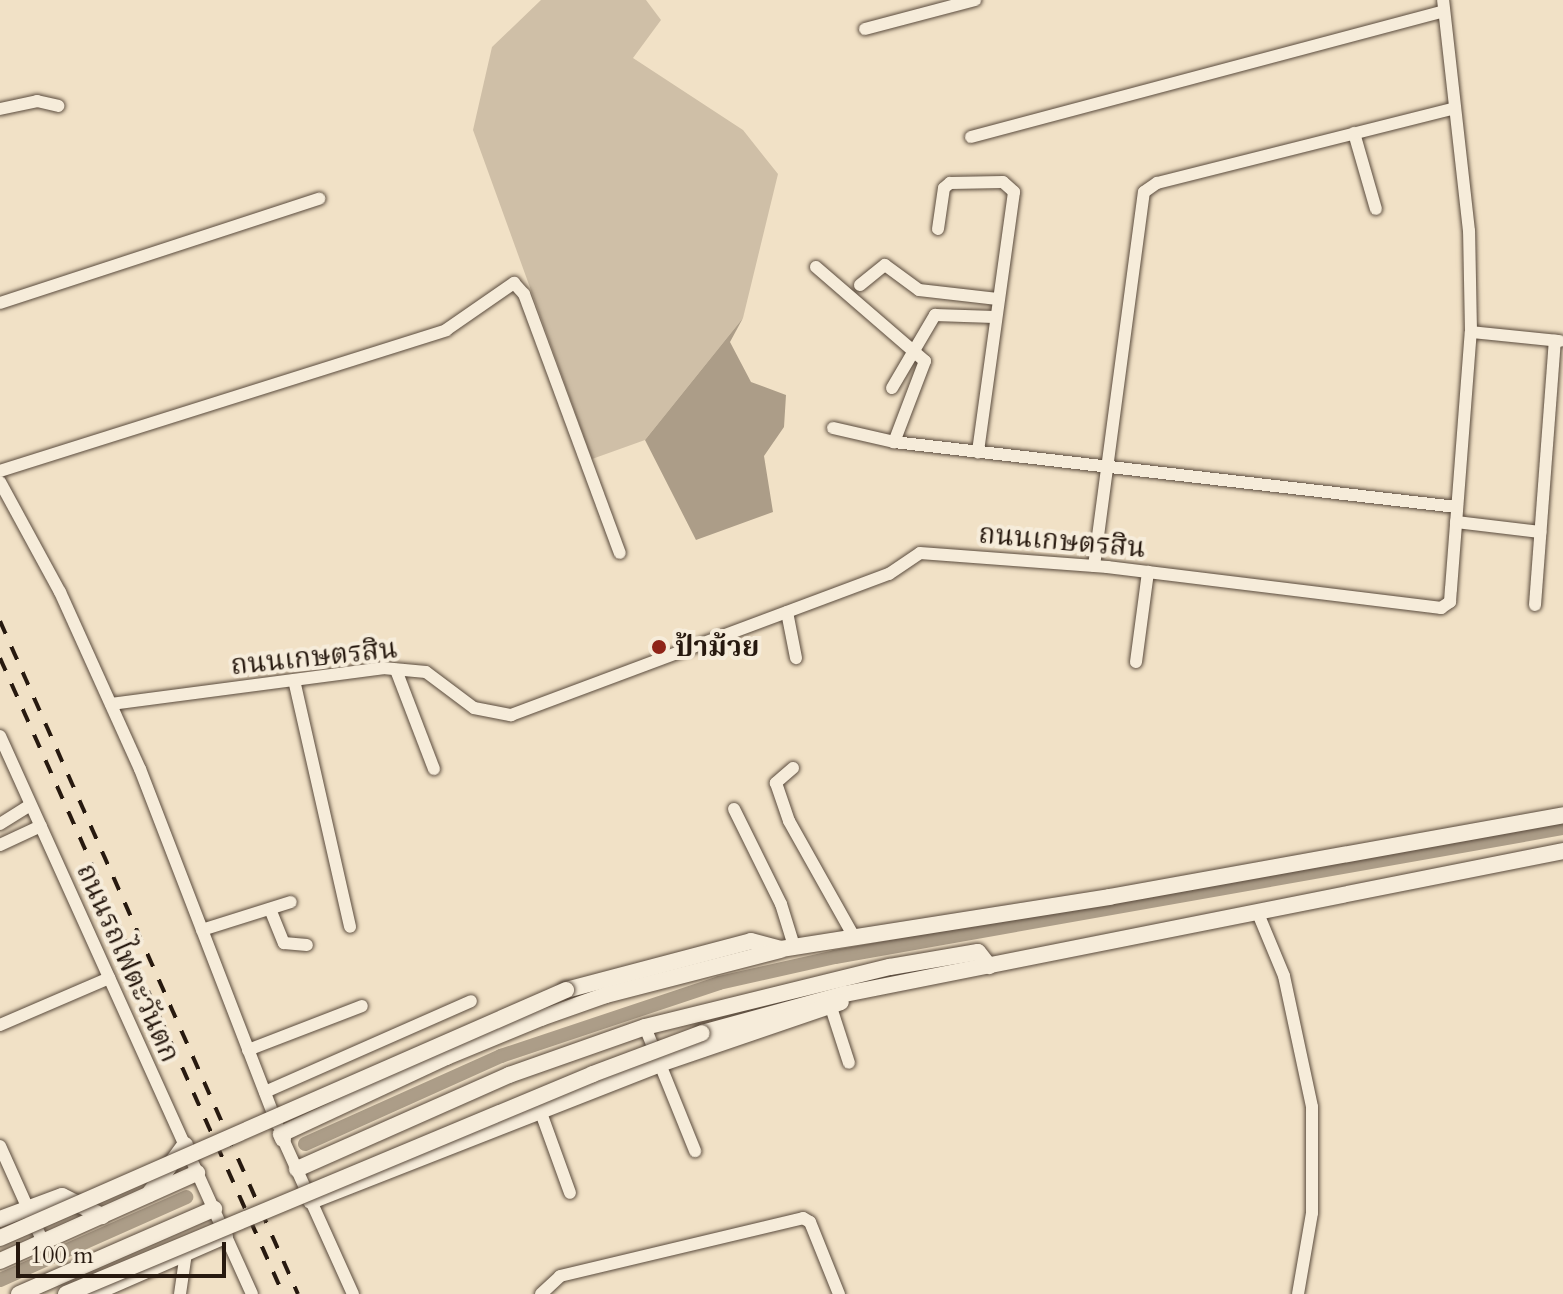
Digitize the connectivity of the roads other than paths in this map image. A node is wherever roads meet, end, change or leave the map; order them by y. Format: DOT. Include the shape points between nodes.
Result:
graph roads {
  1 [pos="975,0"];
  2 [pos="1444,6"];
  3 [pos="865,29"];
  4 [pos="58,106"];
  5 [pos="0,109"];
  6 [pos="1452,109"];
  7 [pos="1354,133"];
  8 [pos="971,137"];
  9 [pos="319,199"];
  10 [pos="1376,209"];
  11 [pos="938,229"];
  12 [pos="816,267"];
  13 [pos="860,285"];
  14 [pos="997,299"];
  15 [pos="0,303"];
  16 [pos="994,317"];
  17 [pos="1471,332"];
  18 [pos="1559,341"];
  19 [pos="916,351"];
  20 [pos="892,388"];
  21 [pos="833,428"];
  22 [pos="894,442"];
  23 [pos="978,453"];
  24 [pos="1106,469"];
  25 [pos="0,471"];
  26 [pos="0,482"];
  27 [pos="1457,507"];
  28 [pos="1456,522"];
  29 [pos="1540,532"];
  30 [pos="620,553"];
  31 [pos="1094,566"];
  32 [pos="1148,572"];
  33 [pos="1535,605"];
  34 [pos="787,612"];
  35 [pos="796,658"];
  36 [pos="1136,662"];
  37 [pos="396,670"];
  38 [pos="294,680"];
  39 [pos="111,704"];
  40 [pos="0,736"];
  41 [pos="793,768"];
  42 [pos="434,769"];
  43 [pos="31,805"];
  44 [pos="734,809"];
  45 [pos="1563,815"];
  46 [pos="0,824"];
  47 [pos="41,826"];
  48 [pos="0,845"];
  49 [pos="1563,851"];
  50 [pos="291,902"];
  51 [pos="270,909"];
  52 [pos="1257,911"];
  53 [pos="350,927"];
  54 [pos="202,930"];
  55 [pos="854,937"];
  56 [pos="307,945"];
  57 [pos="788,948"];
  58 [pos="989,966"];
  59 [pos="109,978"];
  60 [pos="471,1001"];
  61 [pos="829,1002"];
  62 [pos="362,1006"];
  63 [pos="0,1025"];
  64 [pos="645,1027"];
  65 [pos="248,1050"];
  66 [pos="849,1063"];
  67 [pos="660,1064"];
  68 [pos="265,1092"];
  69 [pos="540,1110"];
  70 [pos="282,1136"];
  71 [pos="185,1145"];
  72 [pos="0,1146"];
  73 [pos="695,1151"];
  74 [pos="297,1169"];
  75 [pos="197,1173"];
  76 [pos="570,1193"];
  77 [pos="148,1196"];
  78 [pos="311,1201"];
  79 [pos="28,1207"];
  80 [pos="214,1209"];
  81 [pos="102,1216"];
  82 [pos="0,1219"];
  83 [pos="181,1223"];
  84 [pos="226,1235"];
  85 [pos="0,1238"];
  86 [pos="43,1242"];
  87 [pos="190,1251"];
  88 [pos="0,1261"];
  89 [pos="49,1288"];
  90 [pos="19,1294"];
  91 [pos="66,1294"];
  92 [pos="92,1294"];
  93 [pos="180,1294"];
  94 [pos="252,1294"];
  95 [pos="353,1294"];
  96 [pos="541,1294"];
  97 [pos="839,1294"];
  98 [pos="1298,1294"];
  1 -- 3 [label="street"];
  2 -- 6 [label="street, ถนนเกษตรสิน"];
  2 -- 8 [label="street"];
  4 -- 5 [label="street" via="37,101"];
  6 -- 7 [label="street"];
  6 -- 17 [label="street, ถนนเกษตรสิน" via="1469,231"];
  7 -- 10 [label="street"];
  7 -- 24 [label="street" via="1157,183 1144,192"];
  9 -- 15 [label="street"];
  11 -- 14 [label="street" via="946,185 994,181 1011,188 1015,201"];
  12 -- 19 [label="street"];
  13 -- 14 [label="street" via="885,265 919,290"];
  14 -- 16 [label="street"];
  16 -- 19 [label="street" via="939,313"];
  16 -- 23 [label="street"];
  17 -- 18 [label="street"];
  17 -- 27 [label="street, ถนนเกษตรสิน"];
  18 -- 29 [label="street"];
  19 -- 20 [label="street"];
  19 -- 22 [label="street" via="925,361 924,370"];
  21 -- 22 [label="street"];
  22 -- 23 [label="street"];
  23 -- 24 [label="street"];
  24 -- 27 [label="street"];
  24 -- 31 [label="street"];
  25 -- 30 [label="street" via="446,330 514,283 524,294"];
  26 -- 39 [label="street"];
  27 -- 28 [label="street, ถนนเกษตรสิน"];
  28 -- 29 [label="street"];
  28 -- 32 [label="street, ถนนเกษตรสิน" via="1450,602 1441,608"];
  29 -- 33 [label="street"];
  31 -- 32 [label="street, ถนนเกษตรสิน"];
  31 -- 34 [label="street, ถนนเกษตรสิน" via="920,553 889,574"];
  32 -- 36 [label="street"];
  34 -- 35 [label="street"];
  34 -- 37 [label="street, ถนนเกษตรสิน" via="511,715 474,708 426,672"];
  37 -- 38 [label="street, ถนนเกษตรสิน"];
  37 -- 42 [label="street"];
  38 -- 39 [label="street, ถนนเกษตรสิน"];
  38 -- 53 [label="street"];
  39 -- 54 [label="street"];
  40 -- 43 [label="street, ถนนรถไฟตะวันตก"];
  41 -- 55 [label="street" via="777,778 785,808"];
  43 -- 46 [label="street"];
  43 -- 47 [label="street, ถนนรถไฟตะวันตก"];
  44 -- 57 [label="street" via="781,904"];
  45 -- 55 [label="street"];
  47 -- 48 [label="street"];
  47 -- 59 [label="street, ถนนรถไฟตะวันตก"];
  49 -- 52 [label="street"];
  50 -- 51 [label="street"];
  51 -- 54 [label="street"];
  51 -- 56 [label="street" via="284,943"];
  52 -- 58 [label="street"];
  52 -- 98 [label="street" via="1284,976 1312,1107 1312,1213"];
  54 -- 65 [label="street"];
  55 -- 57 [label="street"];
  57 -- 70 [label="street" via="606,995 541,1018"];
  57 -- 85 [label="street, bridge" via="751,941 566,990"];
  58 -- 61 [label="street" via="855,992"];
  58 -- 64 [label="street" via="978,952 919,962 773,992"];
  59 -- 63 [label="street"];
  59 -- 71 [label="street, ถนนรถไฟตะวันตก"];
  60 -- 68 [label="street"];
  61 -- 66 [label="street"];
  61 -- 67 [label="street"];
  61 -- 91 [label="street, bridge" via="702,1033 578,1080"];
  62 -- 65 [label="street"];
  64 -- 67 [label="street"];
  64 -- 74 [label="street" via="509,1075"];
  65 -- 68 [label="street"];
  67 -- 69 [label="street"];
  67 -- 73 [label="street"];
  68 -- 70 [label="street"];
  69 -- 76 [label="street"];
  69 -- 78 [label="street"];
  70 -- 74 [label="street"];
  71 -- 75 [label="street, ถนนรถไฟตะวันตก"];
  71 -- 77 [label="street"];
  72 -- 79 [label="street"];
  74 -- 78 [label="street"];
  75 -- 77 [label="street"];
  75 -- 80 [label="street, ถนนรถไฟตะวันตก"];
  77 -- 81 [label="street"];
  78 -- 95 [label="street"];
  79 -- 81 [label="street" via="62,1196"];
  79 -- 82 [label="street"];
  79 -- 86 [label="street"];
  80 -- 83 [label="street"];
  80 -- 84 [label="street, ถนนรถไฟตะวันตก"];
  81 -- 86 [label="street"];
  83 -- 87 [label="street"];
  83 -- 89 [label="street"];
  84 -- 87 [label="street"];
  84 -- 94 [label="street, ถนนรถไฟตะวันตก"];
  86 -- 88 [label="street"];
  87 -- 92 [label="street"];
  87 -- 93 [label="street"];
  89 -- 90 [label="street"];
  96 -- 97 [label="street" via="560,1276 803,1218 810,1222"];
}
